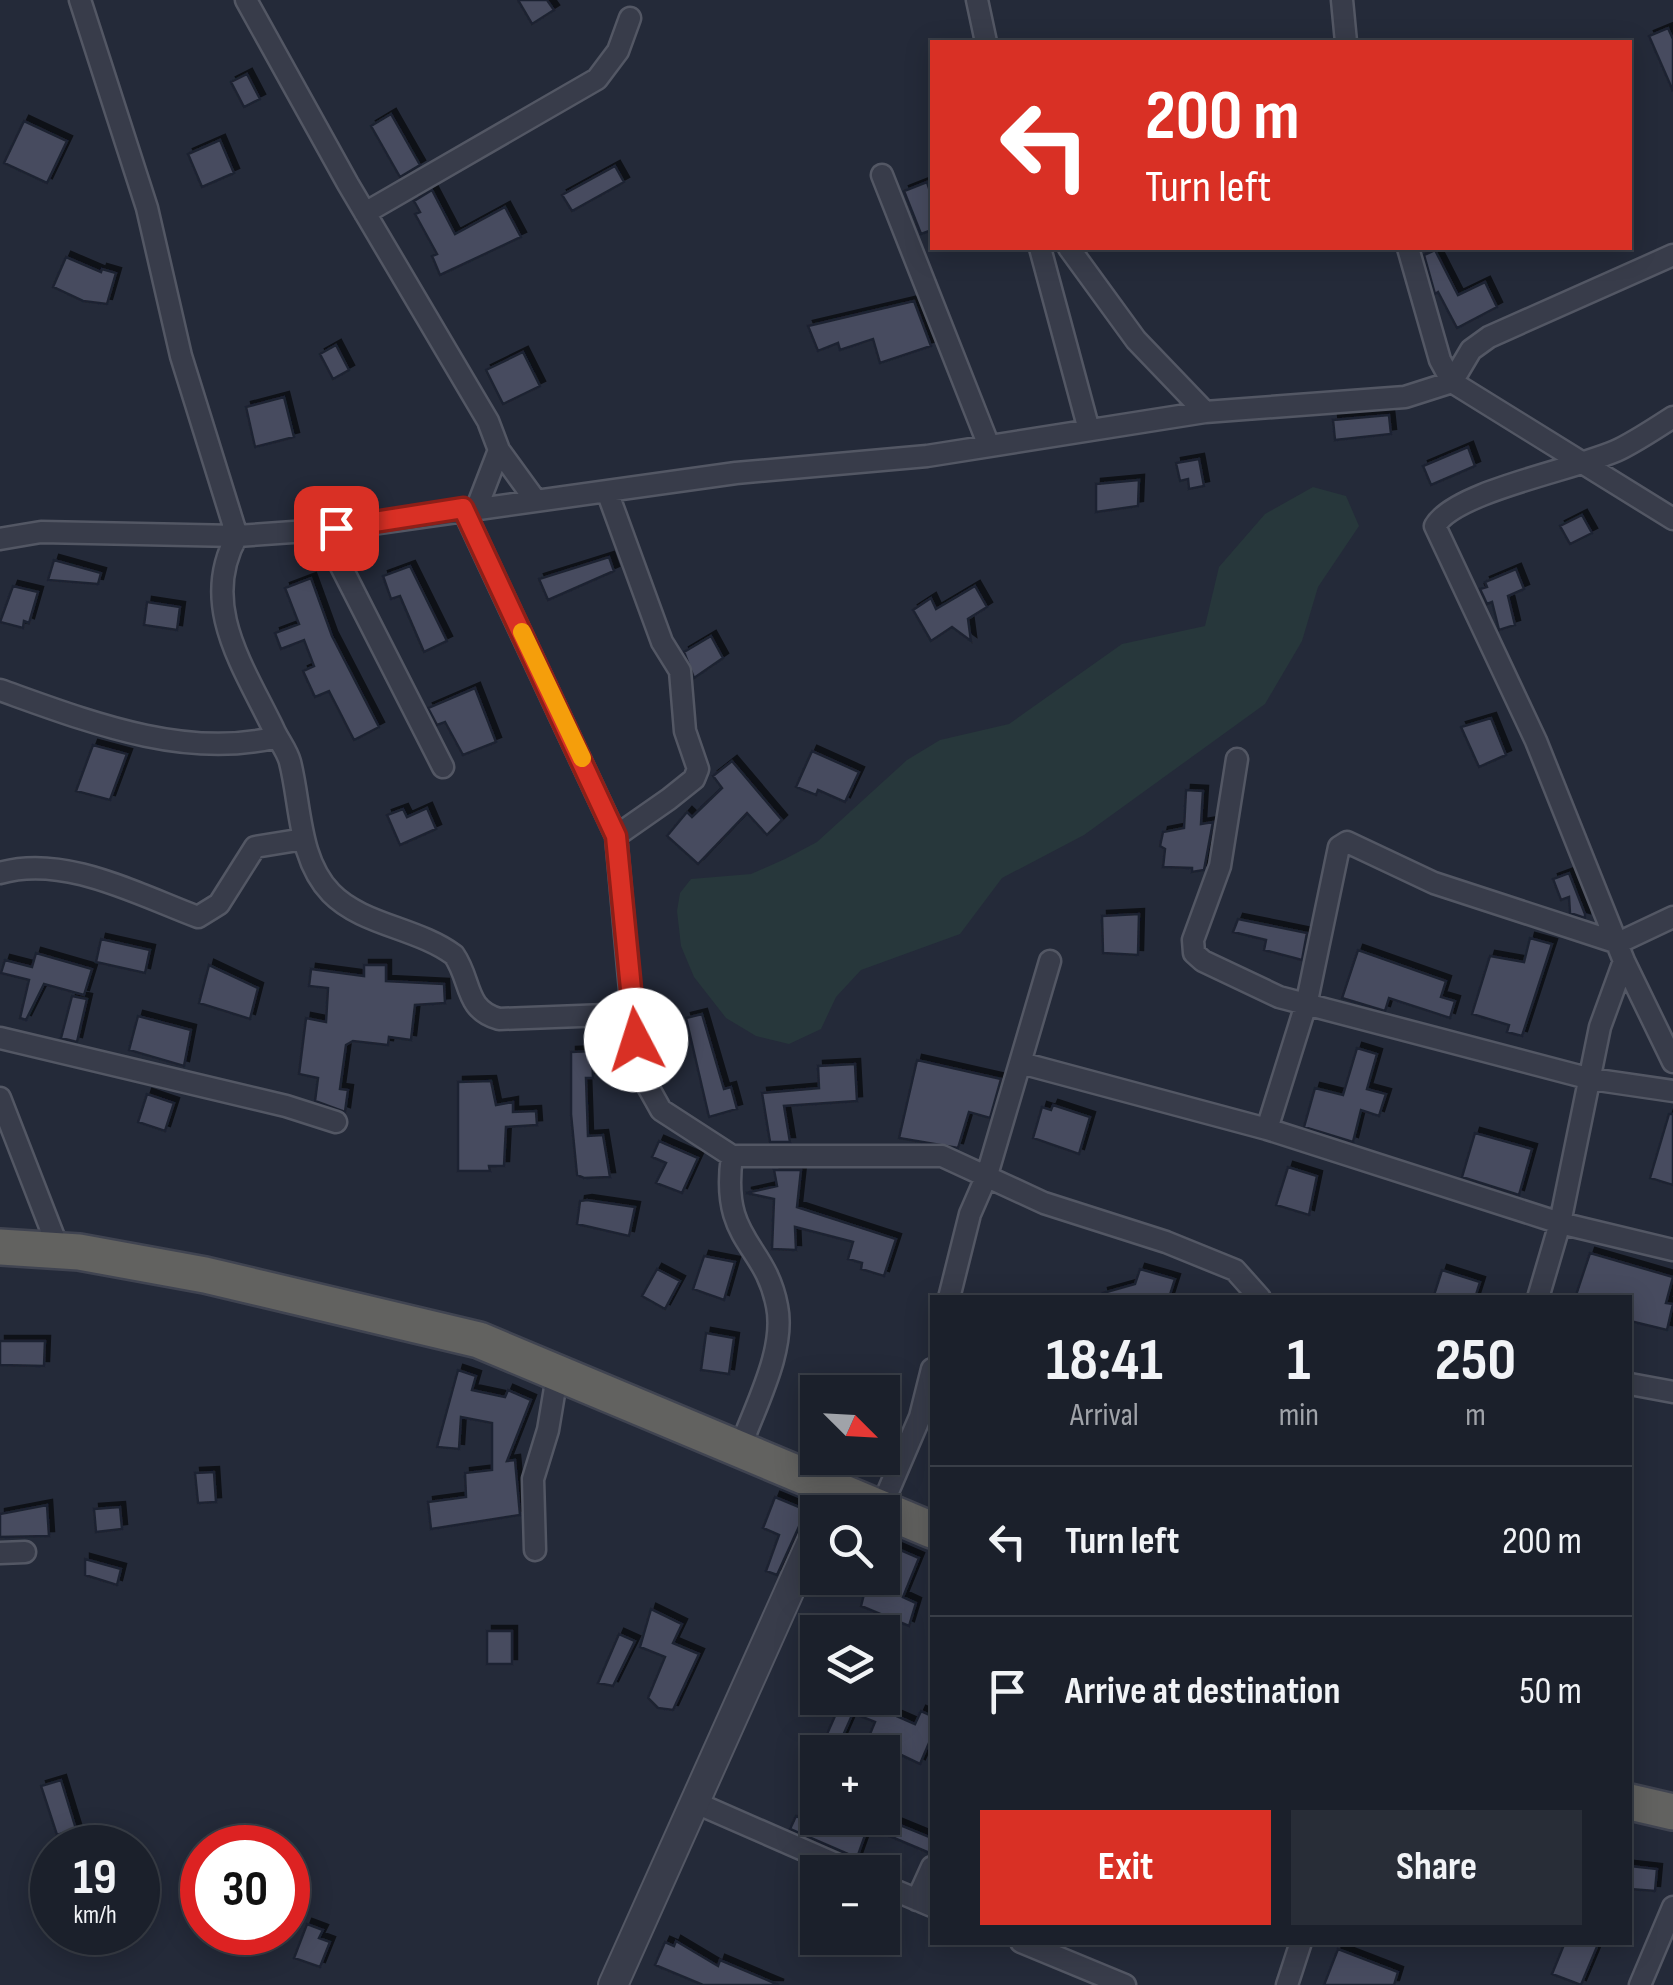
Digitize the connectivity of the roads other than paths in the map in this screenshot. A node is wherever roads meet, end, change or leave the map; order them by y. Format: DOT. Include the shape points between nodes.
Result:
graph roads {
  1 [pos="80,0"];
  2 [pos="246,0"];
  3 [pos="977,0"];
  4 [pos="1342,0"];
  5 [pos="630,18"];
  6 [pos="986,40"];
  7 [pos="1346,40"];
  8 [pos="882,174"];
  9 [pos="365,213"];
  10 [pos="1070,250"];
  11 [pos="1409,250"];
  12 [pos="1041,253"];
  13 [pos="1673,256"];
  14 [pos="1452,382"];
  15 [pos="1205,412"];
  16 [pos="1673,417"];
  17 [pos="1089,430"];
  18 [pos="989,446"];
  19 [pos="498,450"];
  20 [pos="1581,463"];
  21 [pos="608,494"];
  22 [pos="536,501"];
  23 [pos="470,508"];
  24 [pos="1673,519"];
  25 [pos="322,530"];
  26 [pos="237,536"];
  27 [pos="0,538"];
  28 [pos="0,690"];
  29 [pos="277,738"];
  30 [pos="1237,759"];
  31 [pos="443,767"];
  32 [pos="616,836"];
  33 [pos="304,839"];
  34 [pos="0,873"];
  35 [pos="1673,917"];
  36 [pos="1621,952"];
  37 [pos="1050,962"];
  38 [pos="1307,1001"];
  39 [pos="634,1014"];
  40 [pos="0,1038"];
  41 [pos="1673,1062"];
  42 [pos="1021,1063"];
  43 [pos="1591,1078"];
  44 [pos="1673,1091"];
  45 [pos="0,1098"];
  46 [pos="336,1122"];
  47 [pos="1267,1129"];
  48 [pos="732,1156"];
  49 [pos="987,1175"];
  50 [pos="1560,1224"];
  51 [pos="0,1246"];
  52 [pos="59,1250"];
  53 [pos="1673,1250"];
  54 [pos="951,1295"];
  55 [pos="1257,1295"];
  56 [pos="1539,1295"];
  57 [pos="558,1370"];
  58 [pos="930,1378"];
  59 [pos="1632,1384"];
  60 [pos="1673,1392"];
  61 [pos="741,1446"];
  62 [pos="822,1495"];
  63 [pos="887,1495"];
  64 [pos="900,1516"];
  65 [pos="930,1529"];
  66 [pos="536,1550"];
  67 [pos="24,1552"];
  68 [pos="0,1553"];
  69 [pos="800,1567"];
  70 [pos="694,1802"];
  71 [pos="1632,1802"];
  72 [pos="1673,1812"];
  73 [pos="815,1855"];
  74 [pos="930,1877"];
  75 [pos="900,1893"];
  76 [pos="925,1903"];
  77 [pos="1673,1907"];
  78 [pos="1028,1945"];
  79 [pos="1300,1945"];
  80 [pos="613,1985"];
  81 [pos="1125,1985"];
  82 [pos="1287,1985"];
  83 [pos="1640,1985"];
  1 -- 26 [label="street"];
  2 -- 9 [label="street"];
  3 -- 6 [label="street"];
  4 -- 7 [label="street"];
  5 -- 9 [label="street" via="597,79"];
  8 -- 18 [label="street"];
  9 -- 19 [label="street" via="488,421"];
  10 -- 15 [label="street" via="1136,340"];
  11 -- 14 [label="street"];
  12 -- 17 [label="street"];
  13 -- 14 [label="street" via="1490,337 1471,350"];
  14 -- 15 [label="street" via="1406,397"];
  14 -- 20 [label="street"];
  15 -- 17 [label="street"];
  16 -- 20 [label="street"];
  17 -- 18 [label="street"];
  18 -- 21 [label="street"];
  19 -- 22 [label="street"];
  19 -- 23 [label="street"];
  20 -- 24 [label="street"];
  20 -- 36 [label="street" via="1495,491 1435,526 1536,741"];
  21 -- 22 [label="street"];
  21 -- 32 [label="street" via="662,642 680,671 698,769 670,800"];
  22 -- 23 [label="street"];
  23 -- 25 [label="street"];
  23 -- 32 [label="street"];
  25 -- 26 [label="street"];
  25 -- 31 [label="street"];
  26 -- 27 [label="street" via="41,532"];
  26 -- 29 [label="street" via="225,558 223,616"];
  28 -- 29 [label="street" via="180,744"];
  29 -- 33 [label="street" via="289,758"];
  30 -- 38 [label="street" via="1220,866 1194,953 1279,996"];
  32 -- 39 [label="street"];
  33 -- 34 [label="street" via="255,847 219,904 198,917 46,868"];
  33 -- 39 [label="street" via="331,894 454,955 482,1014"];
  35 -- 36 [label="street"];
  36 -- 38 [label="street" via="1434,883 1347,842 1339,846"];
  36 -- 41 [label="street"];
  36 -- 43 [label="street"];
  37 -- 42 [label="street"];
  38 -- 43 [label="street"];
  38 -- 47 [label="street"];
  39 -- 48 [label="street" via="637,1068 660,1110"];
  40 -- 46 [label="street"];
  42 -- 47 [label="street"];
  42 -- 49 [label="street"];
  43 -- 44 [label="street"];
  43 -- 50 [label="street"];
  45 -- 52 [label="street"];
  47 -- 50 [label="street"];
  48 -- 49 [label="street" via="942,1156"];
  48 -- 61 [label="street" via="732,1218 778,1308 770,1365"];
  49 -- 54 [label="street" via="966,1227"];
  49 -- 55 [label="street" via="1044,1203 1235,1270"];
  50 -- 53 [label="street"];
  50 -- 56 [label="street"];
  51 -- 52 [label="highway"];
  52 -- 57 [label="highway" via="283,1290 479,1340"];
  57 -- 61 [label="highway"];
  57 -- 66 [label="street" via="533,1479"];
  58 -- 63 [label="street"];
  59 -- 60 [label="street"];
  61 -- 62 [label="highway"];
  64 -- 65 [label="highway"];
  67 -- 68 [label="street"];
  69 -- 70 [label="street"];
  70 -- 73 [label="street"];
  70 -- 80 [label="street"];
  71 -- 72 [label="highway"];
  74 -- 76 [label="street"];
  75 -- 76 [label="street"];
  77 -- 83 [label="street"];
  78 -- 81 [label="street"];
  79 -- 82 [label="street"];
}
